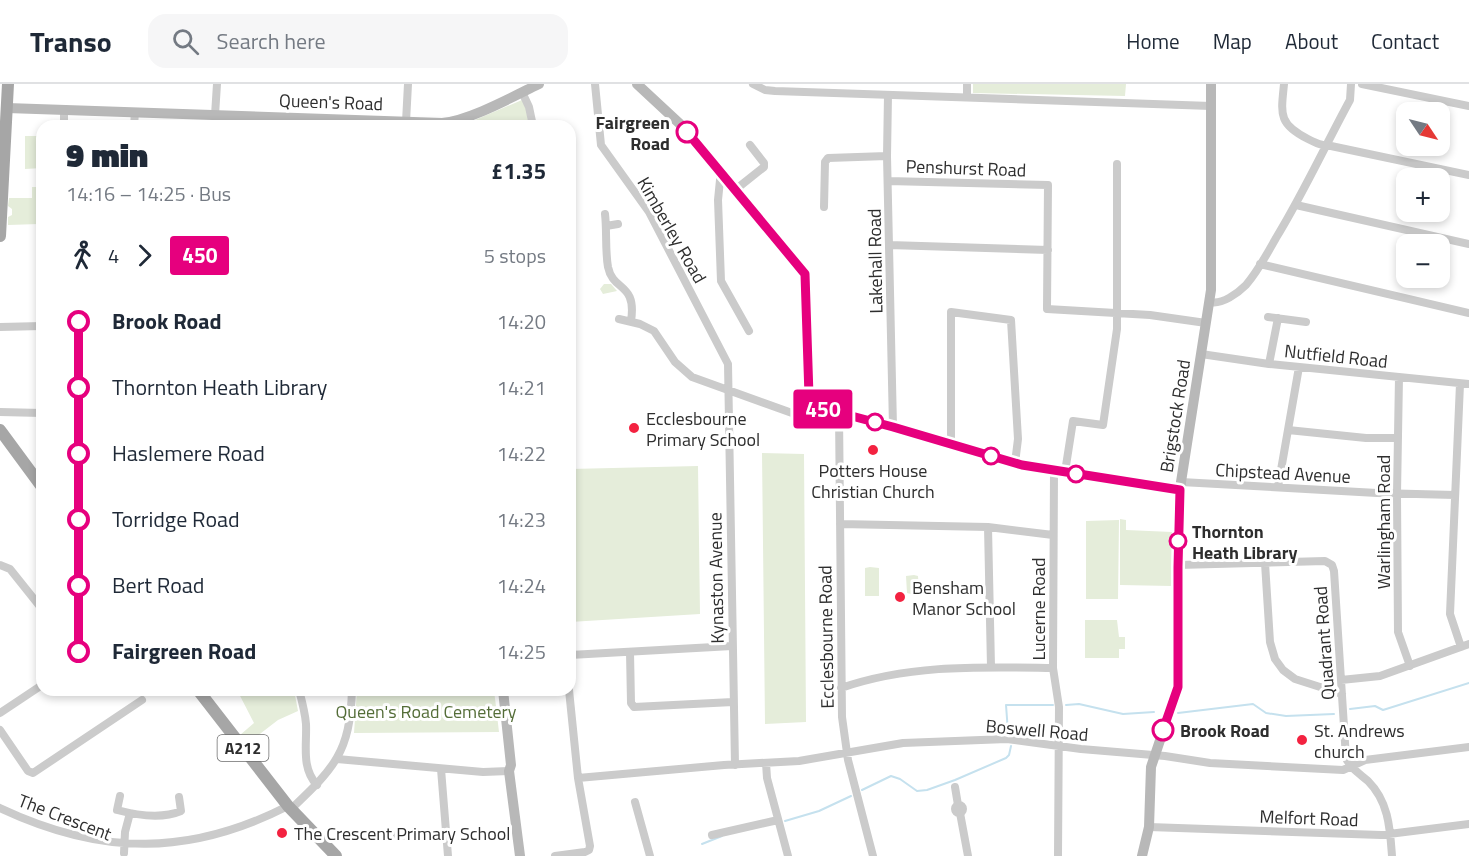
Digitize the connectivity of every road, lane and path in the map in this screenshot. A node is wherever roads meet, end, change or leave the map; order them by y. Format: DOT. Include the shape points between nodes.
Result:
graph roads {
  1 [pos="8,84"];
  2 [pos="217,84"];
  3 [pos="408,84"];
  4 [pos="539,84"];
  5 [pos="595,84"];
  6 [pos="637,84"];
  7 [pos="753,84"];
  8 [pos="967,84"];
  9 [pos="1211,84"];
  10 [pos="1284,84"];
  11 [pos="1352,84"];
  12 [pos="1362,84"];
  13 [pos="522,92"];
  14 [pos="888,95"];
  15 [pos="967,97"];
  16 [pos="1211,106"];
  17 [pos="1469,106"];
  18 [pos="7,108"];
  19 [pos="64,109"];
  20 [pos="135,112"];
  21 [pos="215,115"];
  22 [pos="64,120"];
  23 [pos="134,120"];
  24 [pos="250,120"];
  25 [pos="406,120"];
  26 [pos="454,120"];
  27 [pos="532,120"];
  28 [pos="750,145"];
  29 [pos="1327,146"];
  30 [pos="887,156"];
  31 [pos="1117,164"];
  32 [pos="1469,175"];
  33 [pos="723,176"];
  34 [pos="888,181"];
  35 [pos="735,190"];
  36 [pos="1296,205"];
  37 [pos="824,207"];
  38 [pos="605,214"];
  39 [pos="618,224"];
  40 [pos="606,226"];
  41 [pos="0,236"];
  42 [pos="1469,244"];
  43 [pos="889,246"];
  44 [pos="1048,250"];
  45 [pos="1260,264"];
  46 [pos="1210,302"];
  47 [pos="1469,313"];
  48 [pos="1117,314"];
  49 [pos="1268,317"];
  50 [pos="1278,318"];
  51 [pos="619,319"];
  52 [pos="631,321"];
  53 [pos="1306,322"];
  54 [pos="1206,323"];
  55 [pos="36,326"];
  56 [pos="0,327"];
  57 [pos="749,331"];
  58 [pos="1201,354"];
  59 [pos="1269,364"];
  60 [pos="1299,367"];
  61 [pos="1399,377"];
  62 [pos="1465,384"];
  63 [pos="729,391"];
  64 [pos="813,405"];
  65 [pos="0,412"];
  66 [pos="36,412"];
  67 [pos="839,413"];
  68 [pos="893,427"];
  69 [pos="1288,430"];
  70 [pos="2,436"];
  71 [pos="1397,438"];
  72 [pos="951,443"];
  73 [pos="1015,463"];
  74 [pos="1059,472"];
  75 [pos="36,479"];
  76 [pos="1181,486"];
  77 [pos="1278,487"];
  78 [pos="1397,494"];
  79 [pos="1455,495"];
  80 [pos="840,524"];
  81 [pos="988,527"];
  82 [pos="1053,535"];
  83 [pos="1265,563"];
  84 [pos="0,565"];
  85 [pos="1178,565"];
  86 [pos="36,602"];
  87 [pos="732,646"];
  88 [pos="1465,646"];
  89 [pos="630,652"];
  90 [pos="576,655"];
  91 [pos="1410,666"];
  92 [pos="991,667"];
  93 [pos="1053,668"];
  94 [pos="1341,680"];
  95 [pos="841,688"];
  96 [pos="36,689"];
  97 [pos="1342,694"];
  98 [pos="203,696"];
  99 [pos="300,696"];
  100 [pos="352,696"];
  101 [pos="504,696"];
  102 [pos="570,696"];
  103 [pos="142,700"];
  104 [pos="733,702"];
  105 [pos="0,713"];
  106 [pos="0,730"];
  107 [pos="1059,746"];
  108 [pos="1469,747"];
  109 [pos="847,753"];
  110 [pos="1154,755"];
  111 [pos="337,759"];
  112 [pos="766,763"];
  113 [pos="735,765"];
  114 [pos="1351,766"];
  115 [pos="441,769"];
  116 [pos="509,771"];
  117 [pos="578,778"];
  118 [pos="316,785"];
  119 [pos="955,787"];
  120 [pos="120,796"];
  121 [pos="179,796"];
  122 [pos="635,802"];
  123 [pos="0,808"];
  124 [pos="289,808"];
  125 [pos="130,813"];
  126 [pos="778,820"];
  127 [pos="1469,824"];
  128 [pos="1149,827"];
  129 [pos="401,833"];
  130 [pos="1390,834"];
  131 [pos="712,835"];
  132 [pos="237,837"];
  133 [pos="446,837"];
  134 [pos="124,853"];
  135 [pos="134,854"];
  136 [pos="336,856"];
  137 [pos="448,856"];
  138 [pos="520,856"];
  139 [pos="555,856"];
  140 [pos="650,856"];
  141 [pos="788,856"];
  142 [pos="873,856"];
  143 [pos="968,856"];
  144 [pos="1058,856"];
  145 [pos="1142,856"];
  146 [pos="1392,856"];
  1 -- 18 [label="main road"];
  2 -- 21 [label="street"];
  3 -- 25 [label="street"];
  4 -- 13 [label="street, Queen's Road"];
  5 -- 63 [label="street, Kimberley Road" via="601,145 649,212 722,350 728,364"];
  6 -- 33 [label="street" via="674,117"];
  7 -- 14 [label="street" via="776,91"];
  8 -- 15 [label="street"];
  9 -- 16 [label="street, Brigstock Road"];
  10 -- 29 [label="street" via="1282,114 1286,124"];
  11 -- 29 [label="street" via="1350,100"];
  12 -- 17 [label="street"];
  13 -- 26 [label="street, Queen's Road"];
  13 -- 27 [label="street"];
  14 -- 15 [label="street"];
  14 -- 30 [label="street, Lakehall Road"];
  15 -- 16 [label="street"];
  16 -- 46 [label="street, Brigstock Road"];
  18 -- 19 [label="street, Queen's Road"];
  18 -- 41 [label="main road"];
  19 -- 20 [label="street, Queen's Road"];
  19 -- 22 [label="street"];
  20 -- 21 [label="street, Queen's Road"];
  20 -- 23 [label="street"];
  21 -- 24 [label="street, Queen's Road"];
  28 -- 35 [label="street" via="764,167"];
  29 -- 32 [label="street"];
  29 -- 36 [label="street"];
  30 -- 34 [label="street, Lakehall Road"];
  30 -- 37 [label="street" via="828,158"];
  31 -- 48 [label="street"];
  33 -- 35 [label="street"];
  33 -- 57 [label="street" via="718,200 721,281"];
  34 -- 43 [label="street, Lakehall Road"];
  34 -- 44 [label="street, Penshurst Road" via="1048,185"];
  35 -- 64 [label="street" via="805,274 809,396"];
  36 -- 42 [label="street"];
  36 -- 45 [label="street"];
  38 -- 40 [label="street"];
  39 -- 40 [label="street"];
  40 -- 52 [label="street" via="608,266 630,297"];
  43 -- 44 [label="street"];
  43 -- 68 [label="street, Lakehall Road"];
  44 -- 48 [label="street, Penshurst Road" via="1047,309"];
  45 -- 46 [label="street" via="1236,293"];
  45 -- 47 [label="street"];
  46 -- 54 [label="street, Brigstock Road"];
  48 -- 54 [label="street, Penshurst Road"];
  48 -- 74 [label="street, Lucerne Road" via="1103,425 1073,421"];
  49 -- 50 [label="street"];
  50 -- 53 [label="street"];
  50 -- 59 [label="street"];
  51 -- 52 [label="street"];
  52 -- 63 [label="street" via="656,332 672,359 688,374"];
  54 -- 58 [label="street, Brigstock Road"];
  55 -- 56 [label="street"];
  58 -- 59 [label="street, Nutfield Road"];
  58 -- 76 [label="street, Brigstock Road"];
  59 -- 60 [label="street, Nutfield Road"];
  60 -- 61 [label="street, Nutfield Road"];
  60 -- 69 [label="street"];
  61 -- 62 [label="street, Nutfield Road"];
  61 -- 71 [label="street, Warlingham Road"];
  62 -- 79 [label="street"];
  63 -- 64 [label="street" via="795,414 806,414"];
  63 -- 87 [label="street, Kynaston Avenue"];
  64 -- 67 [label="street"];
  65 -- 66 [label="street"];
  67 -- 68 [label="street"];
  67 -- 80 [label="street, Ecclesbourne Road"];
  68 -- 72 [label="street"];
  69 -- 71 [label="street"];
  69 -- 77 [label="street"];
  70 -- 75 [label="main road"];
  71 -- 78 [label="street, Warlingham Road"];
  72 -- 73 [label="street"];
  72 -- 73 [label="street" via="951,312 1011,320 1018,439"];
  73 -- 74 [label="street"];
  74 -- 76 [label="street"];
  74 -- 82 [label="street, Lucerne Road"];
  76 -- 77 [label="street, Chipstead Avenue"];
  76 -- 85 [label="street, Brigstock Road"];
  77 -- 78 [label="street, Chipstead Avenue"];
  78 -- 79 [label="street, Chipstead Avenue"];
  78 -- 91 [label="street, Warlingham Road" via="1398,632"];
  79 -- 88 [label="street" via="1450,614"];
  80 -- 81 [label="street"];
  80 -- 95 [label="street, Ecclesbourne Road"];
  81 -- 82 [label="street"];
  81 -- 92 [label="street"];
  82 -- 93 [label="street, Lucerne Road"];
  83 -- 85 [label="street, Quadrant Road"];
  83 -- 94 [label="street, Quadrant Road" via="1325,561 1333,567"];
  83 -- 97 [label="street" via="1270,642 1275,659 1295,679"];
  84 -- 86 [label="street" via="10,569"];
  85 -- 110 [label="street, Brigstock Road" via="1178,687"];
  87 -- 89 [label="street"];
  87 -- 104 [label="street, Kynaston Avenue"];
  88 -- 91 [label="street"];
  89 -- 90 [label="street"];
  89 -- 104 [label="street" via="634,706"];
  91 -- 94 [label="street" via="1380,676"];
  92 -- 93 [label="street"];
  92 -- 95 [label="street" via="894,674"];
  93 -- 107 [label="street, Lucerne Road"];
  94 -- 97 [label="street, Quadrant Road"];
  95 -- 109 [label="street, Ecclesbourne Road"];
  96 -- 105 [label="street"];
  97 -- 114 [label="street, Quadrant Road" via="1346,758"];
  98 -- 124 [label="main road, A212"];
  99 -- 118 [label="street" via="306,725 307,768"];
  100 -- 111 [label="street" via="349,730"];
  101 -- 116 [label="street"];
  102 -- 117 [label="street"];
  103 -- 106 [label="street" via="33,772 28,771"];
  104 -- 113 [label="street, Kynaston Avenue"];
  107 -- 109 [label="street, Boswell Road" via="1007,739 903,743"];
  107 -- 110 [label="street, Boswell Road"];
  107 -- 144 [label="street, Lucerne Road"];
  108 -- 114 [label="street" via="1365,760"];
  109 -- 112 [label="street, Boswell Road"];
  109 -- 142 [label="street, Ecclesbourne Road"];
  110 -- 114 [label="street" via="1210,763 1343,770"];
  110 -- 128 [label="street, Brigstock Road"];
  111 -- 115 [label="street"];
  111 -- 118 [label="street"];
  112 -- 113 [label="street, Boswell Road"];
  112 -- 126 [label="street"];
  113 -- 117 [label="street, Boswell Road"];
  114 -- 130 [label="street" via="1384,803"];
  115 -- 116 [label="street"];
  115 -- 133 [label="street"];
  116 -- 138 [label="street"];
  117 -- 139 [label="street" via="589,850"];
  118 -- 124 [label="street"];
  119 -- 143 [label="street"];
  120 -- 125 [label="street" via="113,810"];
  121 -- 125 [label="street" via="185,811 167,815"];
  122 -- 140 [label="street"];
  123 -- 134 [label="street, The Crescent" via="85,844"];
  124 -- 132 [label="street"];
  124 -- 136 [label="main road, A212"];
  125 -- 134 [label="street"];
  126 -- 131 [label="street"];
  126 -- 141 [label="street"];
  127 -- 130 [label="street, Melfort Road"];
  128 -- 130 [label="street, Melfort Road"];
  128 -- 145 [label="street, Brigstock Road"];
  129 -- 133 [label="street"];
  130 -- 146 [label="street"];
  133 -- 137 [label="street"];
  134 -- 135 [label="street, The Crescent"];
}
